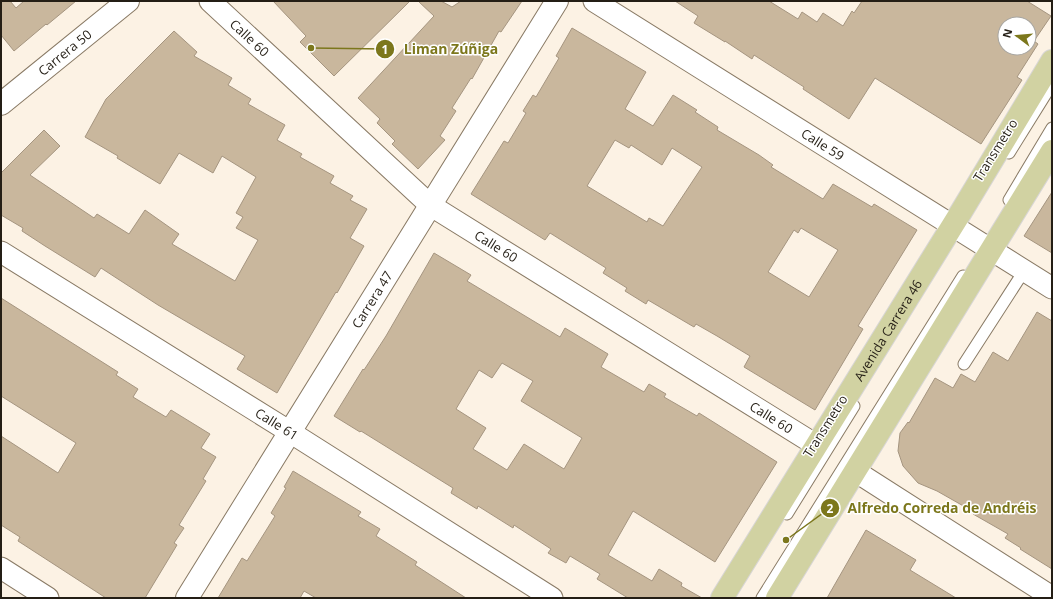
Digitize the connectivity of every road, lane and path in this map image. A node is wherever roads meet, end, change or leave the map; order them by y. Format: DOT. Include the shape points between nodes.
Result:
graph roads {
  1 [pos="128,1"];
  2 [pos="210,1"];
  3 [pos="557,1"];
  4 [pos="594,1"];
  5 [pos="1052,61"];
  6 [pos="1052,84"];
  7 [pos="1,104"];
  8 [pos="1052,128"];
  9 [pos="1052,151"];
  10 [pos="430,205"];
  11 [pos="957,228"];
  12 [pos="984,248"];
  13 [pos="1,252"];
  14 [pos="970,263"];
  15 [pos="1024,271"];
  16 [pos="1052,288"];
  17 [pos="964,364"];
  18 [pos="867,384"];
  19 [pos="859,398"];
  20 [pos="290,432"];
  21 [pos="816,446"];
  22 [pos="855,471"];
  23 [pos="782,522"];
  24 [pos="762,554"];
  25 [pos="1,568"];
  26 [pos="1052,597"];
  27 [pos="48,598"];
  28 [pos="188,598"];
  29 [pos="552,598"];
  30 [pos="722,598"];
  31 [pos="734,598"];
  32 [pos="762,598"];
  33 [pos="777,598"];
  1 -- 7 [label="street, Carrera 50"];
  2 -- 10 [label="street, Calle 60"];
  3 -- 10 [label="street, Carrera 47"];
  4 -- 11 [label="street, Calle 59"];
  5 -- 11 [label="main road, Avenida Carrera 46"];
  6 -- 11 [label="lane, Transmetro"];
  8 -- 12 [label="lane"];
  9 -- 12 [label="main road"];
  10 -- 20 [label="street, Carrera 47"];
  10 -- 21 [label="street, Calle 60"];
  11 -- 12 [label="street, Calle 59"];
  11 -- 18 [label="lane, Transmetro"];
  11 -- 21 [label="main road, Avenida Carrera 46"];
  12 -- 15 [label="street, Calle 59"];
  12 -- 22 [label="main road"];
  13 -- 20 [label="street, Calle 61"];
  14 -- 32 [label="lane"];
  15 -- 16 [label="street, Calle 59"];
  15 -- 17 [label="lane"];
  19 -- 23 [label="lane, Transmetro"];
  20 -- 28 [label="street, Carrera 47"];
  20 -- 29 [label="street, Calle 61"];
  21 -- 30 [label="main road, Avenida Carrera 46"];
  22 -- 26 [label="street"];
  22 -- 33 [label="main road"];
  24 -- 31 [label="lane"];
  25 -- 27 [label="street"];
}
